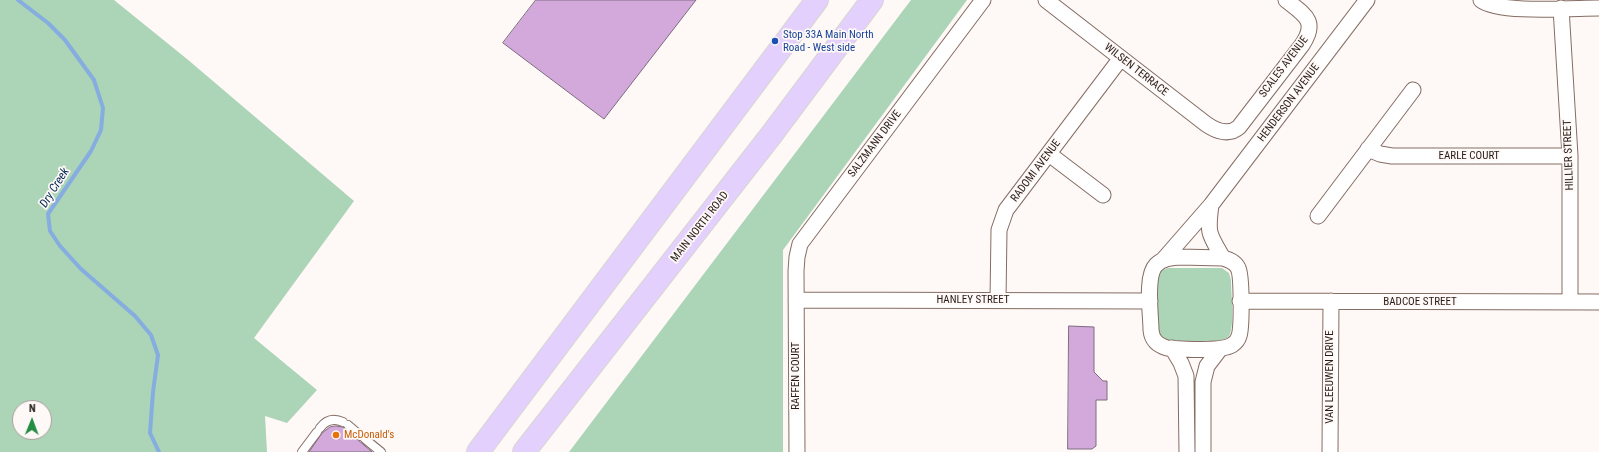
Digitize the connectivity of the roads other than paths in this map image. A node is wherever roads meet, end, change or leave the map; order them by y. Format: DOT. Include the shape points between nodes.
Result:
graph roads {
  1 [pos="817,0"];
  2 [pos="872,0"];
  3 [pos="983,0"];
  4 [pos="1046,0"];
  5 [pos="1286,0"];
  6 [pos="1367,0"];
  7 [pos="1481,0"];
  8 [pos="1561,8"];
  9 [pos="1599,8"];
  10 [pos="1121,58"];
  11 [pos="1413,90"];
  12 [pos="1229,132"];
  13 [pos="1368,149"];
  14 [pos="1049,154"];
  15 [pos="1570,156"];
  16 [pos="1103,195"];
  17 [pos="1211,205"];
  18 [pos="1318,216"];
  19 [pos="1223,258"];
  20 [pos="1163,260"];
  21 [pos="796,300"];
  22 [pos="998,300"];
  23 [pos="1150,301"];
  24 [pos="1240,301"];
  25 [pos="1331,301"];
  26 [pos="1570,302"];
  27 [pos="1599,302"];
  28 [pos="1172,348"];
  29 [pos="1220,349"];
  30 [pos="302,452"];
  31 [pos="381,452"];
  32 [pos="478,452"];
  33 [pos="524,452"];
  34 [pos="797,452"];
  35 [pos="1187,452"];
  36 [pos="1203,452"];
  37 [pos="1330,452"];
  1 -- 32 [label="highway"];
  2 -- 33 [label="highway, MAIN NORTH ROAD" via="772,134"];
  3 -- 21 [label="street, SALZMANN DRIVE" via="800,244 796,257"];
  4 -- 10 [label="street, WILSEN TERRACE"];
  5 -- 12 [label="street, SCALES AVENUE" via="1306,16 1309,34 1239,127"];
  6 -- 17 [label="street, HENDERSON AVENUE"];
  7 -- 8 [label="street" via="1490,5 1508,8"];
  8 -- 9 [label="street"];
  8 -- 15 [label="street, HILLIER STREET"];
  10 -- 12 [label="street, WILSEN TERRACE" via="1211,127"];
  10 -- 14 [label="street, RADOMI AVENUE"];
  11 -- 13 [label="street"];
  13 -- 15 [label="street, EARLE COURT" via="1392,156"];
  13 -- 18 [label="street"];
  14 -- 16 [label="street"];
  14 -- 22 [label="street, RADOMI AVENUE" via="1006,210 1002,220 999,230"];
  15 -- 26 [label="street, HILLIER STREET"];
  17 -- 19 [label="street, HENDERSON AVENUE" via="1208,228"];
  17 -- 20 [label="street, HENDERSON AVENUE"];
  19 -- 20 [label="street" via="1180,257"];
  19 -- 24 [label="street" via="1230,260 1238,268"];
  20 -- 23 [label="street" via="1153,269 1150,278"];
  21 -- 22 [label="street, HANLEY STREET"];
  21 -- 34 [label="street, RAFFEN COURT"];
  22 -- 23 [label="street, HANLEY STREET"];
  23 -- 28 [label="street" via="1152,338 1160,346"];
  24 -- 25 [label="street, BADCOE STREET"];
  24 -- 29 [label="street" via="1239,337 1231,346"];
  25 -- 26 [label="street, BADCOE STREET"];
  25 -- 37 [label="street, VAN LEEUWEN DRIVE"];
  26 -- 27 [label="street, BADCOE STREET"];
  28 -- 29 [label="street"];
  28 -- 35 [label="street" via="1186,376"];
  29 -- 36 [label="street" via="1207,366 1203,382"];
  30 -- 31 [label="lane" via="326,422 331,420 345,424"];
}
